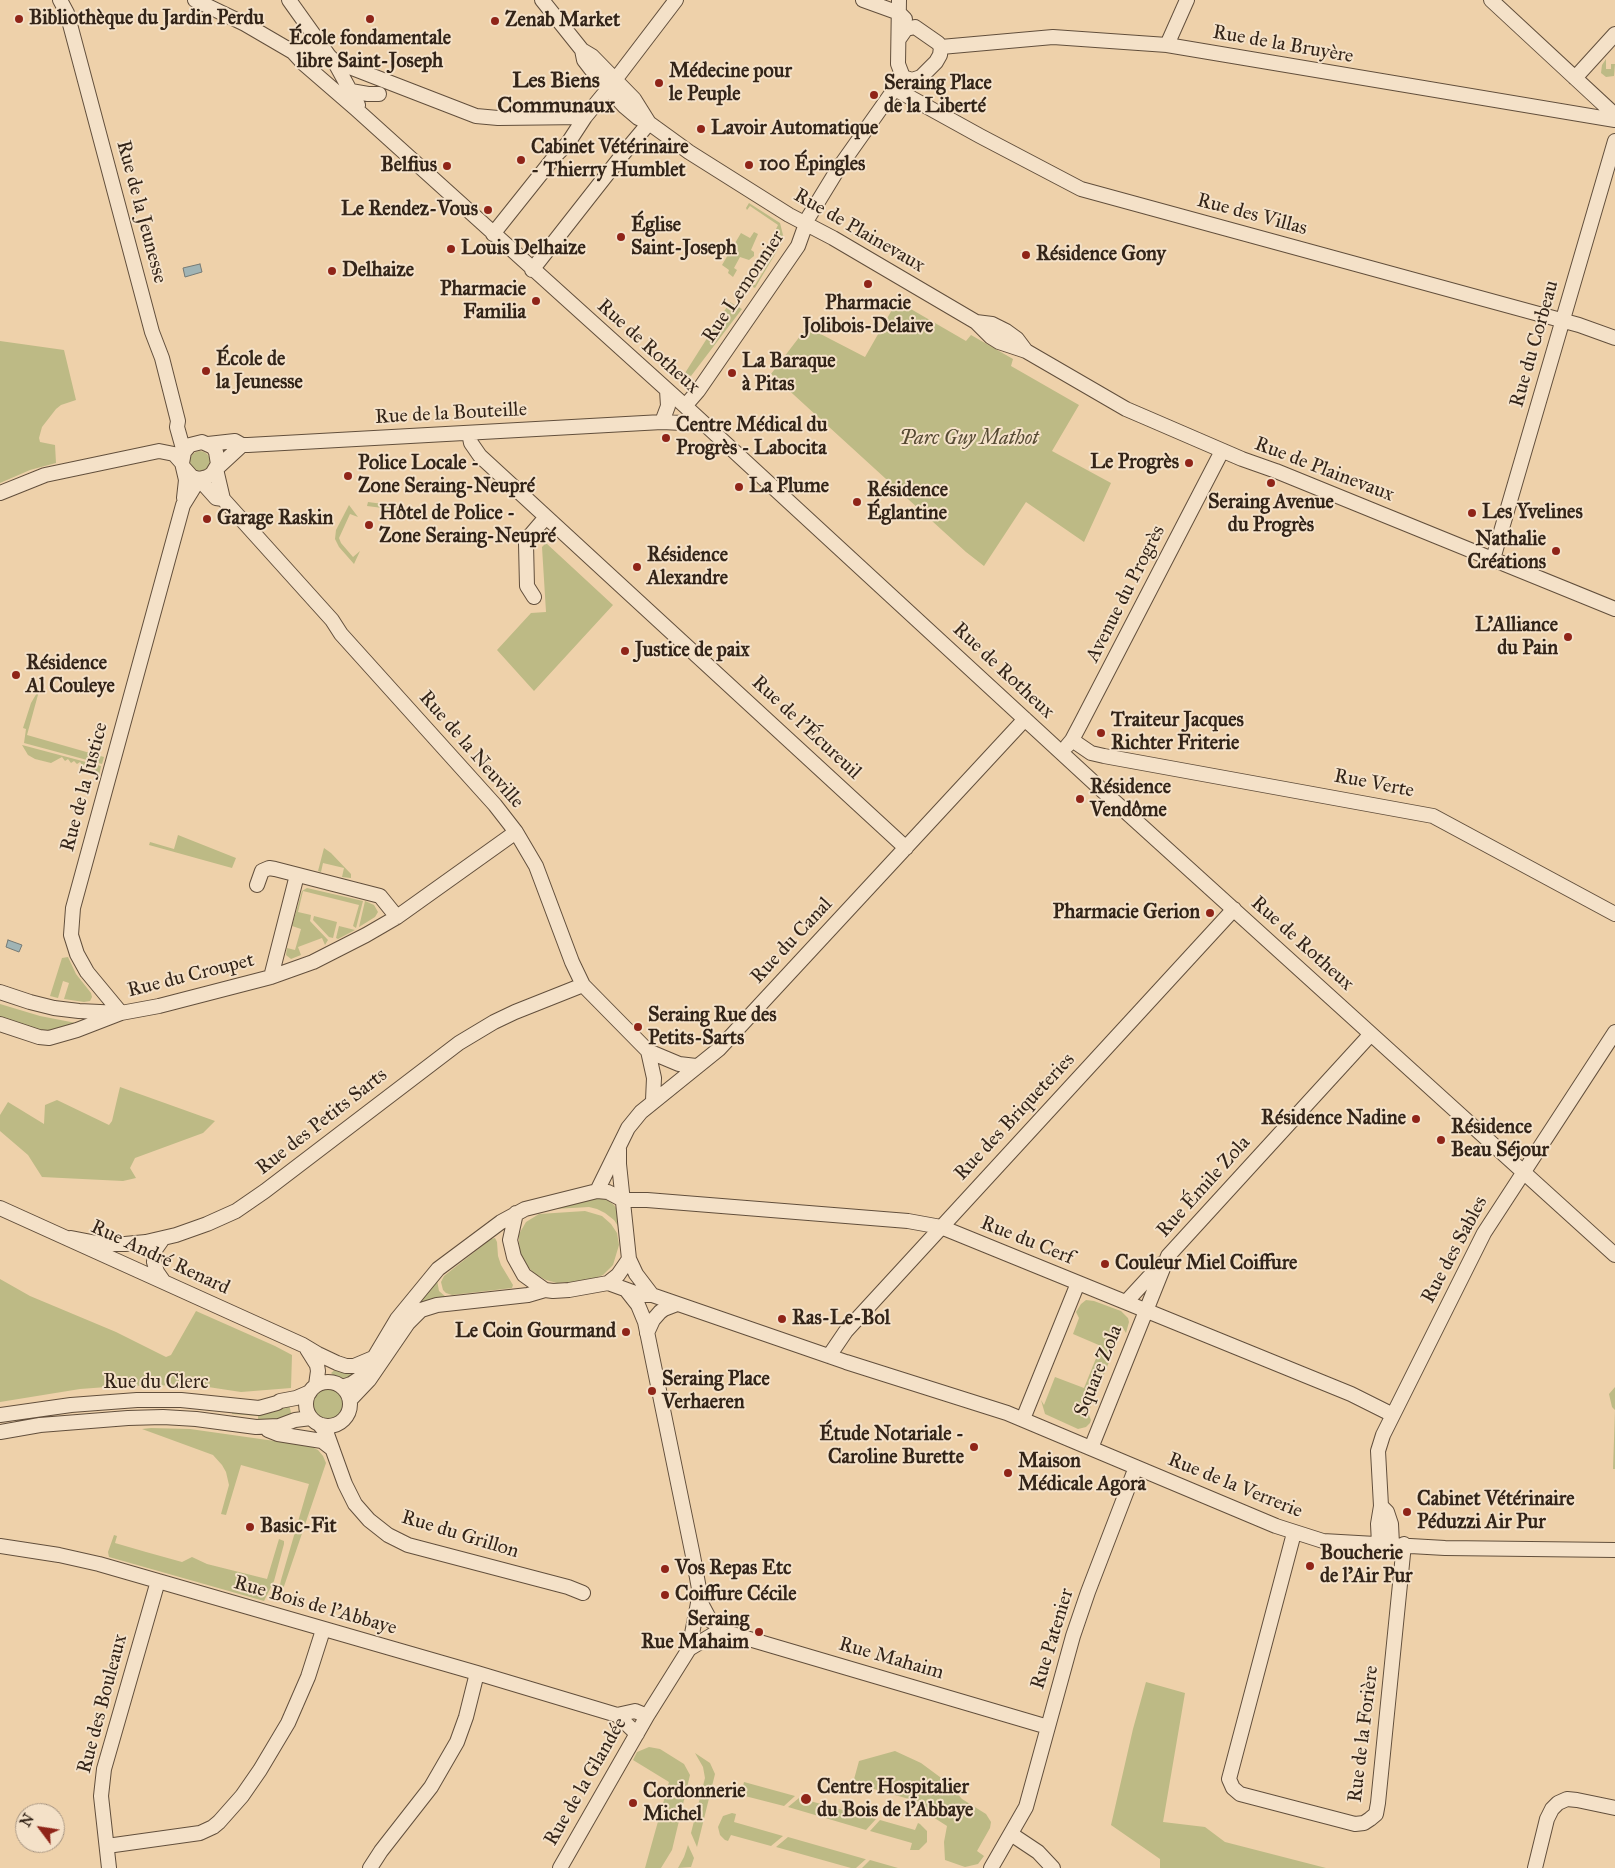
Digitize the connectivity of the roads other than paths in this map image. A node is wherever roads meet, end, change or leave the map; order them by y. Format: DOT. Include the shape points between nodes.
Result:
graph roads {
  1 [pos="60,0"];
  2 [pos="195,0"];
  3 [pos="289,0"];
  4 [pos="542,0"];
  5 [pos="676,0"];
  6 [pos="862,0"];
  7 [pos="1187,0"];
  8 [pos="1491,0"];
  9 [pos="69,6"];
  10 [pos="899,6"];
  11 [pos="915,27"];
  12 [pos="1615,34"];
  13 [pos="899,39"];
  14 [pos="1168,45"];
  15 [pos="941,47"];
  16 [pos="582,50"];
  17 [pos="293,52"];
  18 [pos="339,65"];
  19 [pos="903,77"];
  20 [pos="1575,78"];
  21 [pos="380,79"];
  22 [pos="611,84"];
  23 [pos="330,86"];
  24 [pos="895,89"];
  25 [pos="349,90"];
  26 [pos="379,94"];
  27 [pos="1615,114"];
  28 [pos="585,117"];
  29 [pos="367,120"];
  30 [pos="1615,120"];
  31 [pos="649,124"];
  32 [pos="1615,141"];
  33 [pos="806,224"];
  34 [pos="493,234"];
  35 [pos="532,270"];
  36 [pos="1562,321"];
  37 [pos="1615,338"];
  38 [pos="667,390"];
  39 [pos="685,406"];
  40 [pos="667,420"];
  41 [pos="178,424"];
  42 [pos="704,424"];
  43 [pos="469,433"];
  44 [pos="242,445"];
  45 [pos="162,449"];
  46 [pos="190,451"];
  47 [pos="1222,451"];
  48 [pos="216,469"];
  49 [pos="199,478"];
  50 [pos="0,493"];
  51 [pos="217,496"];
  52 [pos="186,499"];
  53 [pos="546,517"];
  54 [pos="1493,559"];
  55 [pos="534,597"];
  56 [pos="1615,609"];
  57 [pos="1025,719"];
  58 [pos="1072,740"];
  59 [pos="1061,752"];
  60 [pos="1104,756"];
  61 [pos="1090,779"];
  62 [pos="516,832"];
  63 [pos="906,848"];
  64 [pos="297,875"];
  65 [pos="257,885"];
  66 [pos="1234,909"];
  67 [pos="1615,914"];
  68 [pos="397,916"];
  69 [pos="271,977"];
  70 [pos="583,985"];
  71 [pos="0,992"];
  72 [pos="121,1013"];
  73 [pos="0,1024"];
  74 [pos="1615,1032"];
  75 [pos="1371,1034"];
  76 [pos="648,1051"];
  77 [pos="696,1066"];
  78 [pos="653,1100"];
  79 [pos="619,1149"];
  80 [pos="1524,1172"];
  81 [pos="596,1191"];
  82 [pos="623,1200"];
  83 [pos="0,1208"];
  84 [pos="516,1214"];
  85 [pos="941,1227"];
  86 [pos="71,1238"];
  87 [pos="162,1240"];
  88 [pos="1615,1255"];
  89 [pos="1168,1256"];
  90 [pos="629,1259"];
  91 [pos="164,1282"];
  92 [pos="608,1283"];
  93 [pos="1078,1283"];
  94 [pos="545,1290"];
  95 [pos="627,1291"];
  96 [pos="663,1301"];
  97 [pos="1126,1302"];
  98 [pos="1145,1310"];
  99 [pos="642,1314"];
  100 [pos="395,1332"];
  101 [pos="647,1333"];
  102 [pos="303,1345"];
  103 [pos="318,1354"];
  104 [pos="829,1356"];
  105 [pos="373,1358"];
  106 [pos="338,1385"];
  107 [pos="313,1389"];
  108 [pos="350,1400"];
  109 [pos="0,1415"];
  110 [pos="1393,1415"];
  111 [pos="1023,1419"];
  112 [pos="315,1421"];
  113 [pos="341,1422"];
  114 [pos="40,1425"];
  115 [pos="263,1426"];
  116 [pos="0,1432"];
  117 [pos="0,1440"];
  118 [pos="1091,1448"];
  119 [pos="334,1453"];
  120 [pos="1136,1467"];
  121 [pos="1294,1533"];
  122 [pos="1392,1544"];
  123 [pos="0,1546"];
  124 [pos="1615,1550"];
  125 [pos="158,1581"];
  126 [pos="583,1593"];
  127 [pos="700,1596"];
  128 [pos="722,1629"];
  129 [pos="323,1630"];
  130 [pos="689,1649"];
  131 [pos="477,1673"];
  132 [pos="617,1715"];
  133 [pos="647,1716"];
  134 [pos="1048,1727"];
  135 [pos="637,1734"];
  136 [pos="1615,1808"];
  137 [pos="1014,1830"];
  138 [pos="107,1846"];
  139 [pos="109,1868"];
  140 [pos="370,1868"];
  141 [pos="560,1868"];
  142 [pos="991,1868"];
  143 [pos="1053,1868"];
  144 [pos="1535,1868"];
  1 -- 9 [label="street, Rue de la Jeunesse"];
  2 -- 17 [label="street"];
  3 -- 18 [label="street"];
  4 -- 16 [label="street"];
  5 -- 22 [label="street"];
  6 -- 10 [label="street"];
  7 -- 14 [label="street"];
  8 -- 20 [label="street"];
  9 -- 41 [label="street, Rue de la Jeunesse"];
  10 -- 11 [label="street"];
  10 -- 13 [label="street"];
  11 -- 13 [label="street" via="906,29"];
  11 -- 15 [label="street"];
  12 -- 20 [label="street"];
  13 -- 19 [label="street" via="898,64"];
  14 -- 15 [label="street, Rue de la Bruyère" via="1053,37"];
  14 -- 30 [label="street, Rue de la Bruyère"];
  15 -- 19 [label="street" via="936,62 921,77 912,80"];
  16 -- 22 [label="street" via="592,56"];
  16 -- 22 [label="street" via="584,60 594,73 602,74"];
  17 -- 18 [label="street" via="312,51"];
  17 -- 23 [label="street, Rue de Rotheux"];
  18 -- 21 [label="street"];
  18 -- 23 [label="street"];
  18 -- 25 [label="street"];
  19 -- 24 [label="street, Rue Lemonnier"];
  20 -- 27 [label="street"];
  21 -- 26 [label="street"];
  21 -- 28 [label="street" via="476,116"];
  22 -- 28 [label="street"];
  22 -- 31 [label="street, Rue de Plainevaux" via="632,114"];
  22 -- 31 [label="street, Rue de Plainevaux" via="631,96"];
  23 -- 25 [label="street"];
  23 -- 29 [label="street, Rue de Rotheux"];
  24 -- 33 [label="street, Rue Lemonnier" via="849,151"];
  24 -- 36 [label="street, Rue des Villas" via="1082,189"];
  25 -- 26 [label="street"];
  25 -- 29 [label="street"];
  26 -- 29 [label="street" via="371,105"];
  28 -- 34 [label="street" via="572,138"];
  29 -- 34 [label="street, Rue de Rotheux"];
  31 -- 33 [label="street, Rue de Plainevaux"];
  31 -- 35 [label="street"];
  32 -- 36 [label="street, Rue du Corbeau"];
  33 -- 39 [label="street, Rue Lemonnier" via="801,240 787,263"];
  33 -- 47 [label="street, Rue de Plainevaux" via="976,322 992,324 1006,331 1026,350 1126,409"];
  34 -- 35 [label="street, Rue de Rotheux"];
  35 -- 38 [label="street, Rue de Rotheux"];
  36 -- 37 [label="street, Rue des Villas"];
  36 -- 54 [label="street, Rue du Corbeau"];
  38 -- 39 [label="street, Rue de Rotheux"];
  38 -- 40 [label="street"];
  39 -- 40 [label="street" via="679,421"];
  39 -- 42 [label="street, Rue de Rotheux"];
  40 -- 42 [label="street, Rue de la Bouteille"];
  40 -- 43 [label="street, Rue de la Bouteille"];
  41 -- 45 [label="street"];
  41 -- 46 [label="street, Rue de la Jeunesse"];
  41 -- 46 [label="street, Rue de la Jeunesse" via="190,436"];
  42 -- 57 [label="street, Rue de Rotheux"];
  43 -- 44 [label="street, Rue de la Bouteille"];
  43 -- 53 [label="street, Rue de l'Écureuil" via="471,444 480,456"];
  44 -- 46 [label="street, Rue de la Bouteille" via="235,441"];
  44 -- 48 [label="street"];
  45 -- 46 [label="street" via="174,454"];
  45 -- 50 [label="street" via="44,474"];
  46 -- 48 [label="street" via="216,452"];
  46 -- 49 [label="street" via="192,477"];
  46 -- 52 [label="street, Rue de la Justice"];
  47 -- 54 [label="street, Rue de Plainevaux"];
  47 -- 58 [label="street, Avenue du Progrès"];
  48 -- 49 [label="street" via="207,477"];
  48 -- 51 [label="street, Rue de la Neuville"];
  49 -- 51 [label="street, Rue de la Neuville"];
  49 -- 52 [label="street, Rue de la Justice"];
  51 -- 52 [label="street" via="199,491"];
  51 -- 62 [label="street, Rue de la Neuville" via="332,620"];
  52 -- 72 [label="street, Rue de la Justice" via="71,920 71,935 81,964"];
  53 -- 55 [label="street" via="526,544 527,586"];
  53 -- 63 [label="street, Rue de l'Écureuil"];
  54 -- 56 [label="street, Rue de Plainevaux"];
  57 -- 59 [label="street, Rue de Rotheux"];
  57 -- 63 [label="street, Rue du Canal"];
  58 -- 59 [label="street, Avenue du Progrès"];
  58 -- 60 [label="street, Rue Verte" via="1091,753"];
  59 -- 61 [label="street, Rue de Rotheux"];
  60 -- 61 [label="street" via="1096,764"];
  60 -- 67 [label="street, Rue Verte" via="1433,816"];
  61 -- 66 [label="street, Rue de Rotheux"];
  62 -- 68 [label="street, Rue du Croupet"];
  62 -- 70 [label="street, Rue de la Neuville" via="536,866"];
  63 -- 77 [label="street, Rue du Canal" via="719,1049"];
  64 -- 65 [label="street" via="265,869 260,873"];
  64 -- 68 [label="street" via="380,896"];
  64 -- 69 [label="street, Rue du Croupet"];
  66 -- 75 [label="street, Rue de Rotheux"];
  66 -- 85 [label="street, Rue des Briqueteries"];
  68 -- 69 [label="street, Rue du Croupet" via="329,955"];
  69 -- 72 [label="street, Rue du Croupet"];
  70 -- 76 [label="street, Rue de la Neuville"];
  70 -- 87 [label="street, Rue des Petits Sarts" via="477,1031 251,1202 207,1224"];
  71 -- 72 [label="street, Rue du Croupet" via="54,1008"];
  72 -- 73 [label="street, Rue du Croupet" via="49,1038"];
  74 -- 80 [label="street, Rue des Sables"];
  75 -- 80 [label="street, Rue de Rotheux"];
  75 -- 89 [label="street, Rue Émile Zola"];
  76 -- 77 [label="street, Rue de la Neuville" via="680,1064"];
  76 -- 78 [label="street" via="654,1078"];
  77 -- 78 [label="street, Rue du Canal"];
  78 -- 79 [label="street, Rue du Canal" via="633,1121"];
  79 -- 81 [label="street, Rue du Canal"];
  79 -- 82 [label="street"];
  80 -- 88 [label="street, Rue de Rotheux"];
  80 -- 110 [label="street, Rue des Sables" via="1479,1242"];
  81 -- 82 [label="street" via="608,1192"];
  81 -- 84 [label="street"];
  82 -- 85 [label="street, Rue du Cerf" via="899,1220"];
  82 -- 90 [label="street"];
  83 -- 86 [label="street, Rue André Renard"];
  84 -- 94 [label="street" via="510,1240 514,1257 524,1275"];
  84 -- 100 [label="street" via="438,1269"];
  85 -- 93 [label="street, Rue du Cerf"];
  85 -- 104 [label="street, Rue des Briqueteries" via="846,1331"];
  86 -- 87 [label="street, Rue des Petits Sarts" via="102,1244"];
  86 -- 91 [label="street, Rue André Renard"];
  87 -- 91 [label="street" via="155,1250 154,1262"];
  89 -- 97 [label="street, Rue Émile Zola"];
  89 -- 98 [label="street, Rue Émile Zola"];
  90 -- 92 [label="street"];
  90 -- 96 [label="street" via="636,1274"];
  91 -- 102 [label="street, Rue André Renard"];
  92 -- 94 [label="street"];
  92 -- 95 [label="street, Rue de la Verrerie"];
  93 -- 97 [label="street, Rue du Cerf"];
  93 -- 111 [label="street"];
  94 -- 100 [label="street" via="528,1295 428,1307"];
  95 -- 96 [label="street, Rue de la Verrerie"];
  95 -- 99 [label="street, Rue Mahaim"];
  96 -- 99 [label="street" via="644,1305"];
  96 -- 101 [label="street"];
  96 -- 104 [label="street, Rue de la Verrerie"];
  97 -- 98 [label="street, Rue du Cerf"];
  98 -- 110 [label="street, Rue du Cerf" via="1351,1394"];
  98 -- 118 [label="street, Square Zola"];
  99 -- 101 [label="street, Rue Mahaim"];
  100 -- 105 [label="street"];
  100 -- 108 [label="street" via="369,1380"];
  101 -- 127 [label="street, Rue Mahaim"];
  102 -- 103 [label="street, Rue André Renard"];
  102 -- 107 [label="street" via="317,1365"];
  103 -- 105 [label="street, Rue André Renard" via="346,1366 362,1364"];
  103 -- 106 [label="street, Rue André Renard"];
  104 -- 111 [label="street, Rue de la Verrerie"];
  105 -- 106 [label="street" via="363,1376 351,1384"];
  106 -- 107 [label="street" via="327,1382"];
  106 -- 108 [label="street"];
  107 -- 109 [label="street, Rue du Clerc" via="296,1398 259,1408 181,1400 137,1400"];
  107 -- 112 [label="street" via="306,1404"];
  108 -- 113 [label="street" via="349,1412"];
  110 -- 122 [label="street, Rue des Sables" via="1378,1452 1381,1506 1378,1524"];
  111 -- 118 [label="street, Rue de la Verrerie"];
  112 -- 113 [label="street" via="330,1426"];
  112 -- 115 [label="street, Rue du Clerc" via="295,1420 279,1426"];
  112 -- 119 [label="street, Rue du Grillon" via="327,1434"];
  113 -- 119 [label="street, Rue du Grillon"];
  114 -- 115 [label="street, Rue du Clerc" via="163,1417"];
  114 -- 116 [label="street, Rue du Clerc"];
  114 -- 117 [label="street, Rue du Clerc" via="31,1432"];
  115 -- 119 [label="street" via="278,1434 322,1441"];
  118 -- 120 [label="street, Rue de la Verrerie"];
  119 -- 126 [label="street, Rue du Grillon" via="355,1504 369,1520 398,1540"];
  120 -- 121 [label="street, Rue de la Verrerie"];
  120 -- 134 [label="street, Rue Patenier" via="1073,1636"];
  121 -- 122 [label="street, Rue de la Verrerie" via="1332,1542"];
  121 -- 122 [label="street, Rue de la Forière" via="1229,1779 1240,1794 1355,1824 1370,1820 1376,1814 1378,1803"];
  122 -- 124 [label="street, Rue de la Verrerie" via="1445,1548"];
  123 -- 125 [label="street, Rue Bois de l'Abbaye" via="68,1557"];
  125 -- 129 [label="street, Rue Bois de l'Abbaye"];
  125 -- 138 [label="street, Rue des Bouleaux" via="104,1769 101,1796"];
  127 -- 128 [label="street, Rue Mahaim" via="705,1613"];
  127 -- 130 [label="street, Rue Mahaim"];
  128 -- 130 [label="street, Rue Mahaim"];
  128 -- 134 [label="street, Rue Mahaim"];
  129 -- 131 [label="street, Rue Bois de l'Abbaye"];
  129 -- 138 [label="street" via="308,1677 275,1747 242,1796 219,1822 200,1833"];
  130 -- 133 [label="street, Rue Mahaim"];
  131 -- 132 [label="street, Rue Bois de l'Abbaye"];
  131 -- 140 [label="street" via="457,1742 431,1786"];
  132 -- 133 [label="street, Rue Bois de l'Abbaye" via="635,1711"];
  132 -- 135 [label="street, Rue Bois de l'Abbaye"];
  133 -- 135 [label="street, Rue de la Glandée"];
  134 -- 137 [label="street, Rue Patenier" via="1030,1796"];
  135 -- 141 [label="street, Rue de la Glandée"];
  136 -- 144 [label="street" via="1577,1800 1558,1803 1547,1819"];
  137 -- 142 [label="street, Rue Patenier"];
  137 -- 143 [label="street"];
  138 -- 139 [label="street, Rue des Bouleaux"];
}
